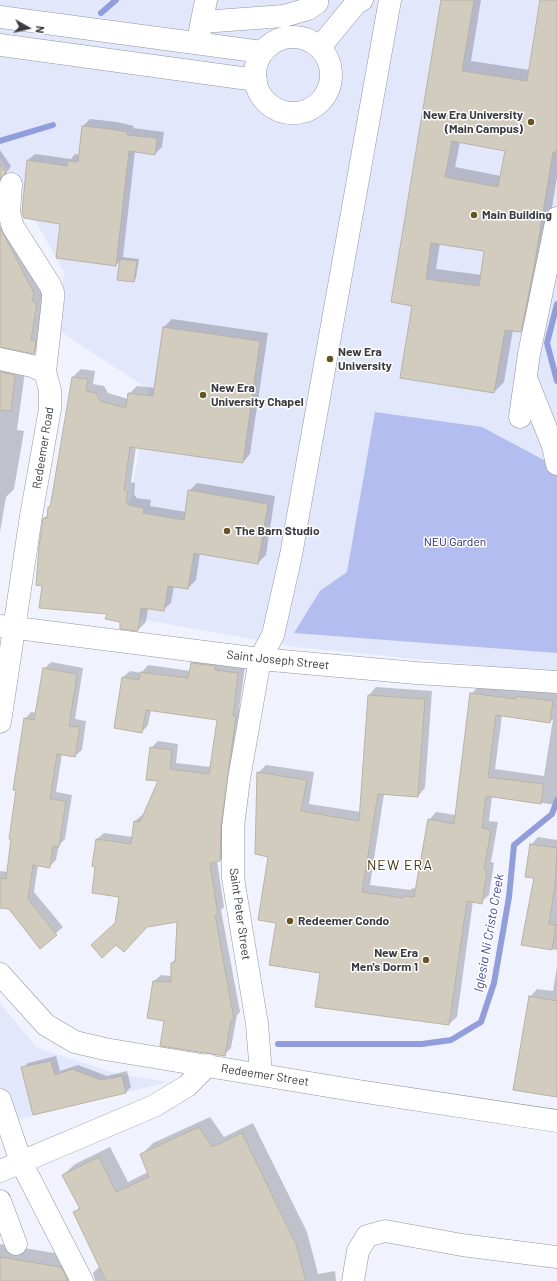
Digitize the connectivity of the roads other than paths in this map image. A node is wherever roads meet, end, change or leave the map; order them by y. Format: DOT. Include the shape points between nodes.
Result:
graph roads {
  1 [pos="206,0"];
  2 [pos="317,0"];
  3 [pos="362,0"];
  4 [pos="390,0"];
  5 [pos="262,9"];
  6 [pos="0,16"];
  7 [pos="202,22"];
  8 [pos="198,44"];
  9 [pos="0,45"];
  10 [pos="320,47"];
  11 [pos="262,52"];
  12 [pos="256,80"];
  13 [pos="11,184"];
  14 [pos="557,218"];
  15 [pos="0,359"];
  16 [pos="45,372"];
  17 [pos="526,377"];
  18 [pos="520,417"];
  19 [pos="557,464"];
  20 [pos="7,627"];
  21 [pos="260,659"];
  22 [pos="557,682"];
  23 [pos="0,722"];
  24 [pos="0,974"];
  25 [pos="208,1066"];
  26 [pos="261,1074"];
  27 [pos="0,1100"];
  28 [pos="557,1121"];
  29 [pos="21,1162"];
  30 [pos="0,1171"];
  31 [pos="0,1200"];
  32 [pos="16,1244"];
  33 [pos="557,1257"];
  34 [pos="82,1281"];
  35 [pos="353,1281"];
  1 -- 7 [label="street"];
  2 -- 5 [label="street" via="317,3 308,9 284,16"];
  3 -- 10 [label="street"];
  4 -- 21 [label="street, Saint Peter Street" via="291,555 273,636"];
  5 -- 7 [label="street"];
  6 -- 8 [label="street"];
  7 -- 8 [label="street"];
  8 -- 11 [label="street"];
  9 -- 12 [label="street"];
  10 -- 11 [label="street" via="301,37 290,36 279,39"];
  10 -- 12 [label="street" via="331,66 330,88 317,105 307,111 291,113 276,109 260,94"];
  11 -- 12 [label="street" via="257,62"];
  13 -- 16 [label="street, Redeemer Road" via="9,213 13,227 53,292"];
  14 -- 17 [label="street"];
  15 -- 16 [label="street" via="32,366"];
  16 -- 20 [label="street, Redeemer Road" via="50,390 50,409 31,516"];
  17 -- 18 [label="street"];
  17 -- 19 [label="street" via="553,446"];
  20 -- 21 [label="street, Saint Joseph Street"];
  20 -- 23 [label="street, Redeemer Road"];
  21 -- 22 [label="street, Saint Joseph Street"];
  21 -- 26 [label="street, Saint Peter Street" via="233,826 233,878 257,1024"];
  24 -- 25 [label="street, Redeemer Street" via="46,1025 76,1042"];
  25 -- 26 [label="street, Redeemer Street"];
  25 -- 29 [label="street" via="187,1086 154,1106"];
  26 -- 28 [label="street, Redeemer Street"];
  27 -- 29 [label="street"];
  29 -- 30 [label="street"];
  29 -- 34 [label="street"];
  31 -- 32 [label="street"];
  33 -- 35 [label="street" via="462,1245 385,1231 367,1236 358,1251"];
}
